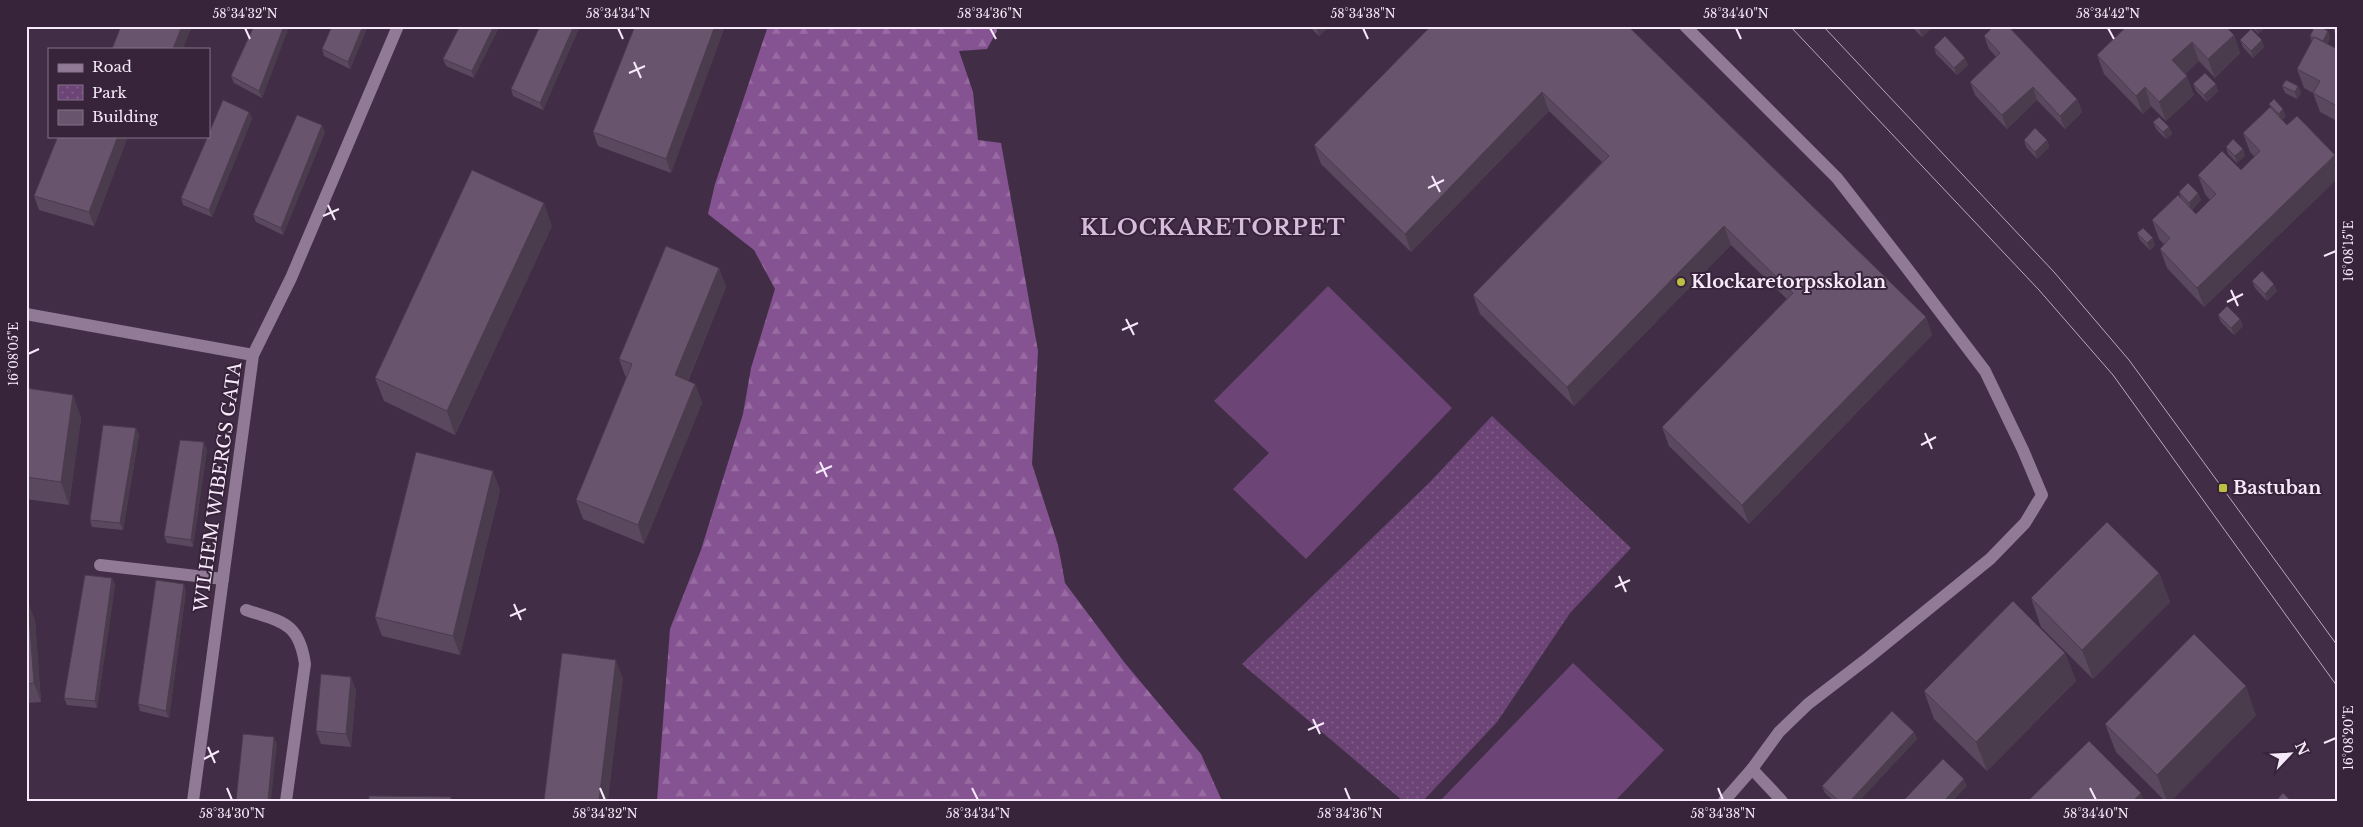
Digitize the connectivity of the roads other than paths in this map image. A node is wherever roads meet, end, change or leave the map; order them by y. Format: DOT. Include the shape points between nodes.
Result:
graph roads {
  1 [pos="398,26"];
  2 [pos="1686,26"];
  3 [pos="26,314"];
  4 [pos="253,355"];
  5 [pos="100,565"];
  6 [pos="223,579"];
  7 [pos="246,610"];
  8 [pos="1752,769"];
  9 [pos="192,801"];
  10 [pos="286,801"];
  11 [pos="1724,801"];
  12 [pos="1782,801"];
  1 -- 4 [label="street, WILHEM WIBERGS GATA" via="291,278"];
  2 -- 8 [label="street" via="1837,178 1903,262 1985,371 2042,495 2025,523 1990,559 1808,704 1779,732"];
  3 -- 4 [label="street"];
  4 -- 6 [label="street, WILHEM WIBERGS GATA"];
  5 -- 6 [label="street"];
  6 -- 9 [label="street, WILHEM WIBERGS GATA"];
  7 -- 10 [label="street" via="287,624 302,645 305,664"];
  8 -- 11 [label="street"];
  8 -- 12 [label="street"];
}
